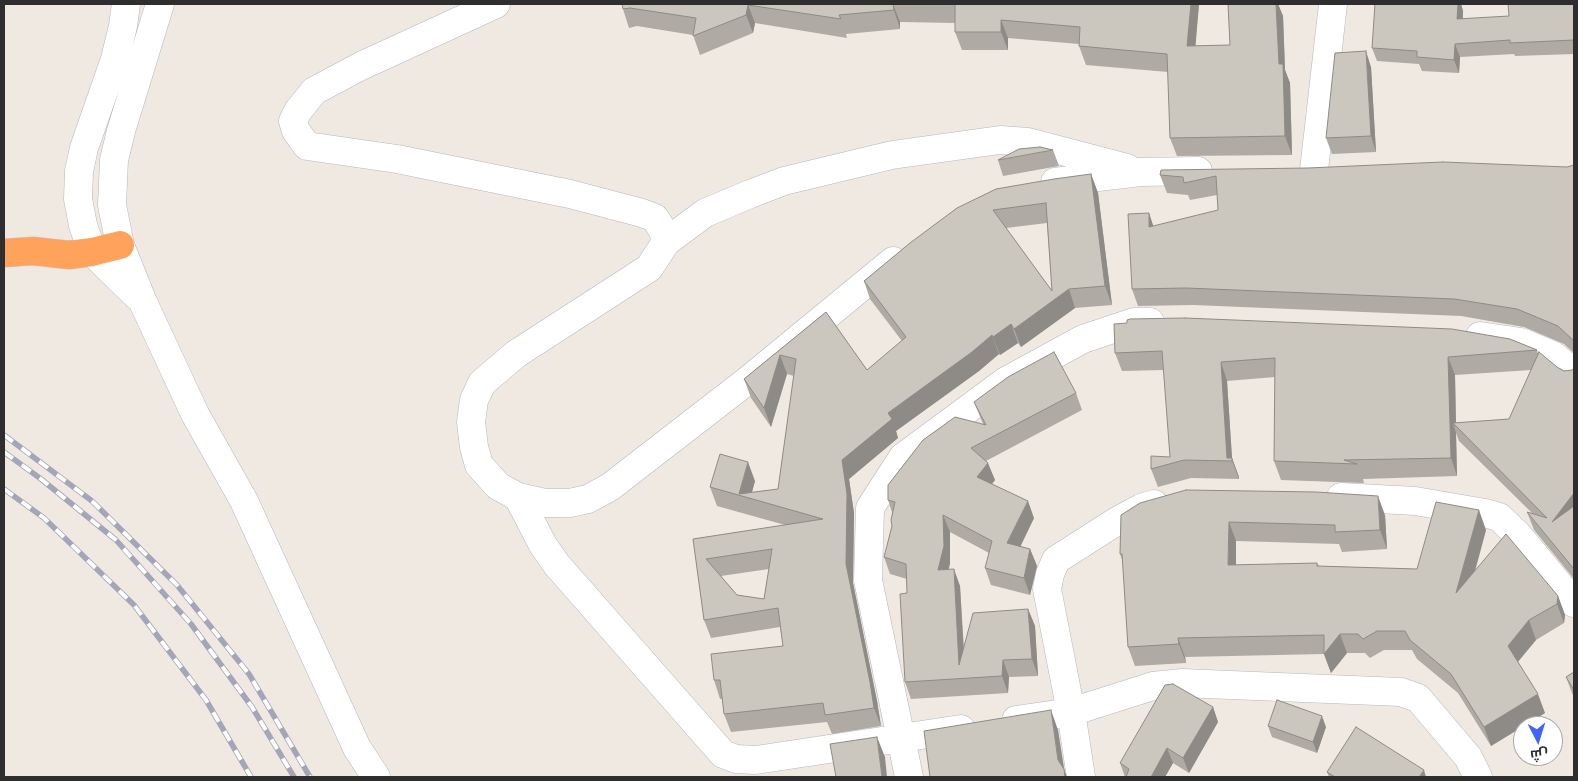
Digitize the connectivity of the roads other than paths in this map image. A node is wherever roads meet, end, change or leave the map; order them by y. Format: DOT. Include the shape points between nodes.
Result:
graph roads {
  1 [pos="126,4"];
  2 [pos="160,4"];
  3 [pos="496,4"];
  4 [pos="1333,4"];
  5 [pos="1343,169"];
  6 [pos="1285,170"];
  7 [pos="1314,170"];
  8 [pos="1227,171"];
  9 [pos="1141,172"];
  10 [pos="1032,186"];
  11 [pos="666,242"];
  12 [pos="914,244"];
  13 [pos="120,245"];
  14 [pos="92,252"];
  15 [pos="4,253"];
  16 [pos="142,300"];
  17 [pos="1173,322"];
  18 [pos="1460,332"];
  19 [pos="1574,373"];
  20 [pos="1314,496"];
  21 [pos="518,497"];
  22 [pos="1176,498"];
  23 [pos="1574,603"];
  24 [pos="1072,712"];
  25 [pos="900,738"];
  26 [pos="376,777"];
  27 [pos="909,777"];
  28 [pos="1081,777"];
  29 [pos="1478,777"];
  1 -- 14 [label="street" via="115,60 79,171 79,210"];
  2 -- 13 [label="street" via="114,160 112,205"];
  3 -- 11 [label="street" via="314,91 293,121 302,141 307,146 397,159 570,194 642,213 655,218"];
  4 -- 7 [label="street"];
  5 -- 7 [label="street"];
  6 -- 7 [label="street"];
  8 -- 9 [label="street"];
  9 -- 10 [label="street"];
  9 -- 11 [label="street" via="1028,142 1000,140 939,148 892,155 784,181 704,213"];
  11 -- 21 [label="street" via="649,268 516,354 482,383 474,400 472,415 479,465 498,486"];
  12 -- 21 [label="street" via="747,382 610,487 588,499 570,503 545,503"];
  13 -- 14 [label="highway"];
  13 -- 16 [label="street"];
  14 -- 15 [label="highway" via="69,255 33,251"];
  14 -- 16 [label="street"];
  16 -- 26 [label="street" via="196,414 244,501 357,748"];
  17 -- 25 [label="street" via="1134,322 1083,339 1006,381 903,457 870,508 868,580"];
  18 -- 19 [label="street" via="1521,342 1554,356"];
  20 -- 23 [label="street" via="1415,501 1499,517"];
  21 -- 25 [label="street" via="557,565 723,754 736,759 756,760"];
  22 -- 24 [label="street" via="1141,508 1056,560 1047,589"];
  24 -- 25 [label="street"];
  24 -- 28 [label="street"];
  24 -- 29 [label="street" via="1153,686 1182,683 1401,692 1418,698 1468,757"];
  25 -- 27 [label="street"];
}
